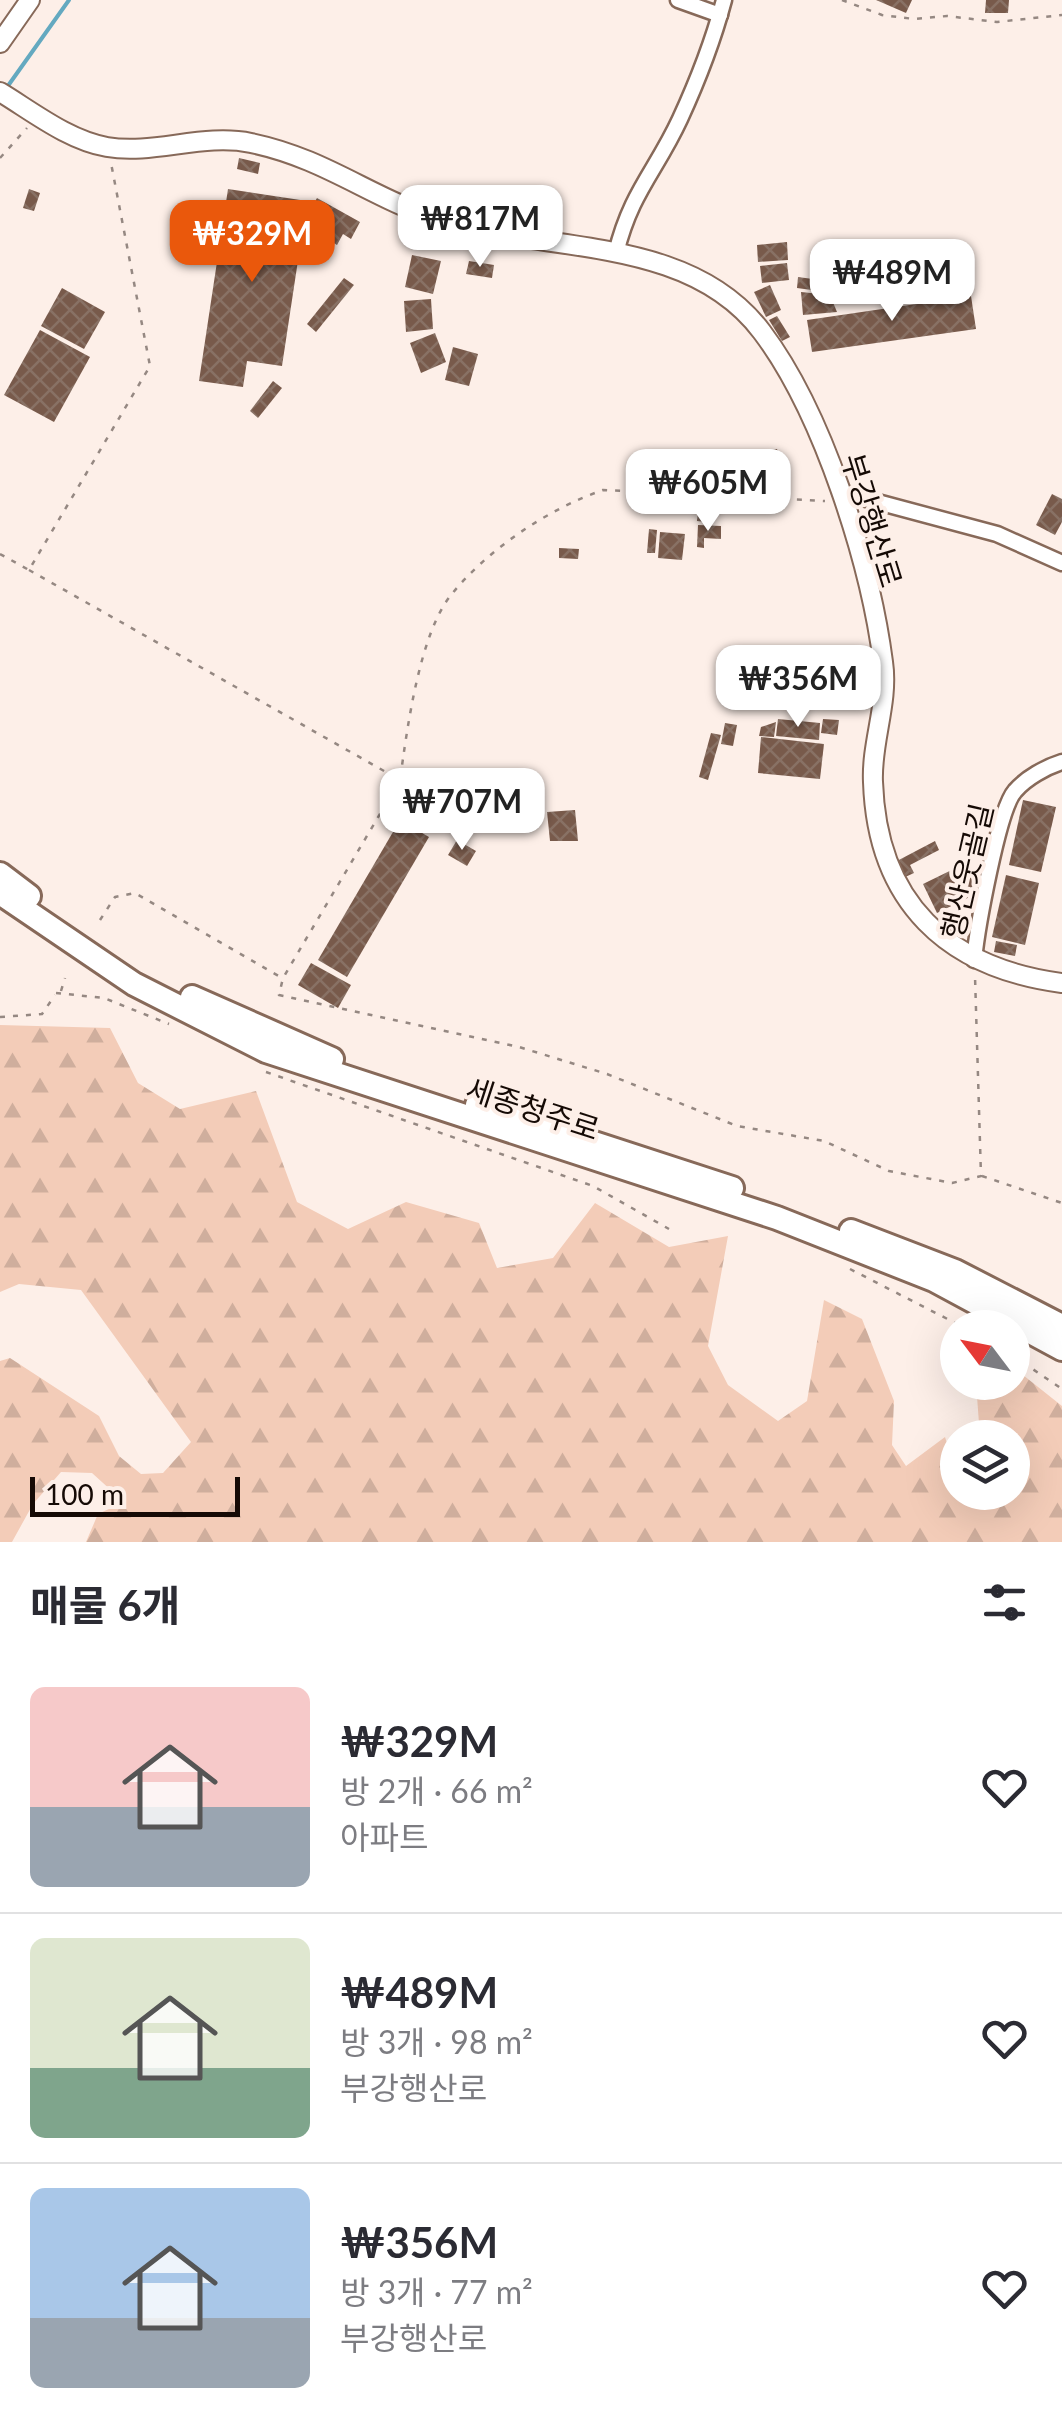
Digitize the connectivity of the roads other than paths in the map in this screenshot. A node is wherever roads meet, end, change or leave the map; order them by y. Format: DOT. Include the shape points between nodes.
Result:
graph roads {
  1 [pos="30,0"];
  2 [pos="678,0"];
  3 [pos="722,7"];
  4 [pos="0,43"];
  5 [pos="0,92"];
  6 [pos="616,254"];
  7 [pos="842,496"];
  8 [pos="1062,563"];
  9 [pos="1062,762"];
  10 [pos="0,874"];
  11 [pos="0,894"];
  12 [pos="974,960"];
  13 [pos="1062,983"];
  14 [pos="1062,1326"];
  15 [pos="1062,1349"];
  1 -- 4 [label="street"];
  2 -- 3 [label="street"];
  3 -- 6 [label="street" via="679,122 636,191"];
  5 -- 6 [label="street, 부강행산로" via="108,147 244,141 314,160 434,218"];
  6 -- 7 [label="street, 부강행산로" via="714,287 747,313 784,366"];
  7 -- 8 [label="street" via="997,534"];
  7 -- 12 [label="street, 부강행산로" via="884,664 872,784 885,845 923,919"];
  9 -- 12 [label="street, 행산웃골길" via="1014,792 1008,805"];
  10 -- 14 [label="highway, 세종청주로" via="162,984 327,1057 789,1207 956,1271"];
  11 -- 15 [label="highway, 세종청주로" via="134,984 266,1051 777,1218 934,1280"];
  12 -- 13 [label="street, 부강행산로"];
}
